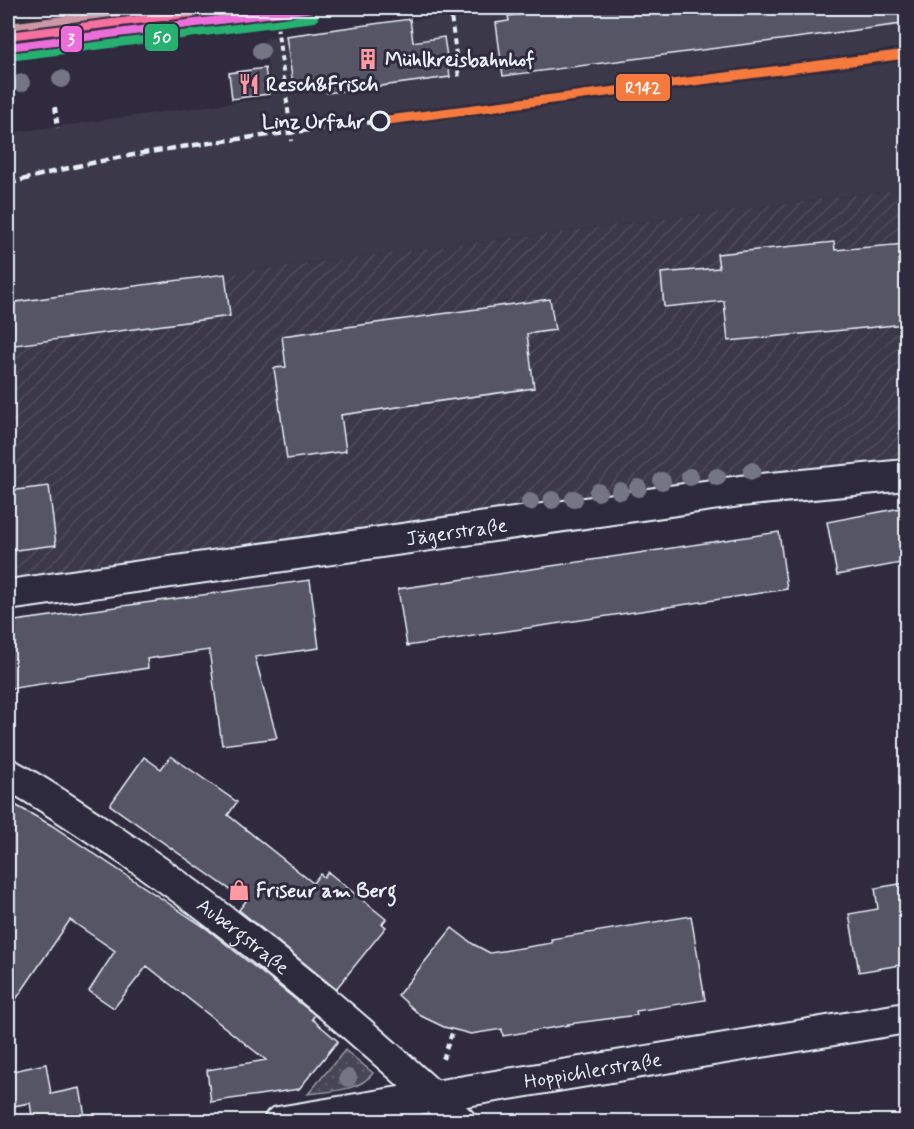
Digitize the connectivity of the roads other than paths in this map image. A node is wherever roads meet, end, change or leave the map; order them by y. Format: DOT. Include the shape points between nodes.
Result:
graph roads {
  1 [pos="162,8"];
  2 [pos="8,27"];
  3 [pos="906,474"];
  4 [pos="8,596"];
  5 [pos="8,774"];
  6 [pos="906,1018"];
  7 [pos="432,1095"];
  8 [pos="279,1122"];
  9 [pos="461,1122"];
  1 -- 2 [label="street"];
  3 -- 4 [label="street, Jägerstraße" via="707,495"];
  5 -- 7 [label="street, Aubergstraße" via="162,874 247,937 360,1029"];
  6 -- 7 [label="street, Hoppichlerstraße"];
  7 -- 8 [label="street, Hoppichlerstraße"];
  7 -- 9 [label="street, Aubergstraße"];
}
